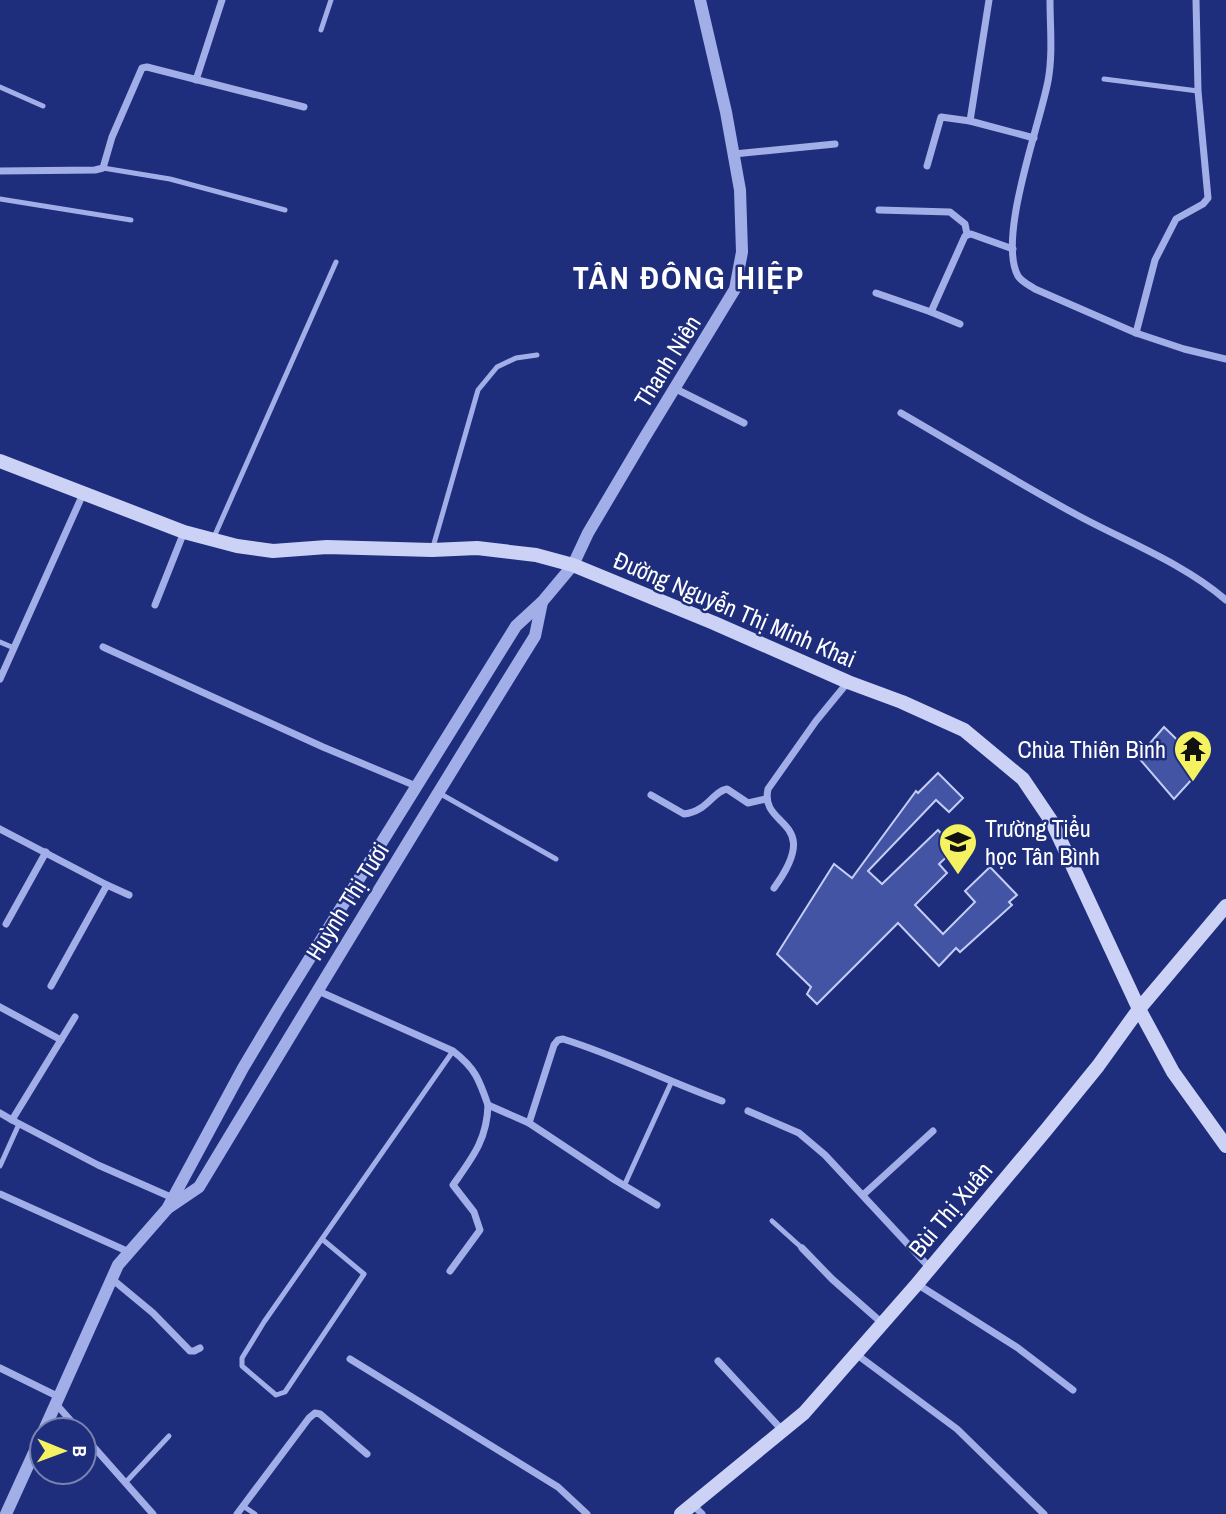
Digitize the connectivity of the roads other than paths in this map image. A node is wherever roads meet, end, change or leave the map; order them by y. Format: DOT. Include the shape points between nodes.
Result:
graph roads {
  1 [pos="222,0"];
  2 [pos="331,0"];
  3 [pos="700,0"];
  4 [pos="989,0"];
  5 [pos="1050,0"];
  6 [pos="1196,0"];
  7 [pos="321,30"];
  8 [pos="196,79"];
  9 [pos="1104,79"];
  10 [pos="0,87"];
  11 [pos="1199,91"];
  12 [pos="43,106"];
  13 [pos="304,107"];
  14 [pos="970,121"];
  15 [pos="1034,138"];
  16 [pos="835,144"];
  17 [pos="734,154"];
  18 [pos="927,166"];
  19 [pos="103,168"];
  20 [pos="0,171"];
  21 [pos="0,199"];
  22 [pos="285,210"];
  23 [pos="879,210"];
  24 [pos="131,220"];
  25 [pos="967,234"];
  26 [pos="1013,249"];
  27 [pos="336,262"];
  28 [pos="876,293"];
  29 [pos="931,312"];
  30 [pos="960,324"];
  31 [pos="1136,333"];
  32 [pos="537,355"];
  33 [pos="1226,359"];
  34 [pos="674,388"];
  35 [pos="901,413"];
  36 [pos="744,423"];
  37 [pos="0,461"];
  38 [pos="83,494"];
  39 [pos="184,532"];
  40 [pos="212,540"];
  41 [pos="432,550"];
  42 [pos="573,565"];
  43 [pos="1226,600"];
  44 [pos="542,602"];
  45 [pos="155,606"];
  46 [pos="0,642"];
  47 [pos="103,647"];
  48 [pos="14,648"];
  49 [pos="0,679"];
  50 [pos="848,682"];
  51 [pos="465,709"];
  52 [pos="483,719"];
  53 [pos="416,786"];
  54 [pos="439,793"];
  55 [pos="651,795"];
  56 [pos="766,799"];
  57 [pos="0,829"];
  58 [pos="46,852"];
  59 [pos="556,859"];
  60 [pos="107,885"];
  61 [pos="774,888"];
  62 [pos="129,895"];
  63 [pos="1226,906"];
  64 [pos="6,925"];
  65 [pos="51,986"];
  66 [pos="316,990"];
  67 [pos="0,1007"];
  68 [pos="1139,1009"];
  69 [pos="75,1017"];
  70 [pos="61,1040"];
  71 [pos="453,1051"];
  72 [pos="671,1083"];
  73 [pos="722,1101"];
  74 [pos="488,1105"];
  75 [pos="748,1111"];
  76 [pos="0,1113"];
  77 [pos="16,1122"];
  78 [pos="529,1123"];
  79 [pos="933,1130"];
  80 [pos="1226,1146"];
  81 [pos="0,1166"];
  82 [pos="624,1186"];
  83 [pos="0,1194"];
  84 [pos="863,1195"];
  85 [pos="170,1203"];
  86 [pos="657,1205"];
  87 [pos="772,1220"];
  88 [pos="321,1239"];
  89 [pos="802,1248"];
  90 [pos="129,1252"];
  91 [pos="930,1268"];
  92 [pos="450,1271"];
  93 [pos="112,1279"];
  94 [pos="917,1284"];
  95 [pos="882,1324"];
  96 [pos="200,1348"];
  97 [pos="856,1354"];
  98 [pos="350,1359"];
  99 [pos="718,1361"];
  100 [pos="0,1367"];
  101 [pos="1073,1390"];
  102 [pos="57,1400"];
  103 [pos="50,1416"];
  104 [pos="69,1416"];
  105 [pos="783,1430"];
  106 [pos="169,1436"];
  107 [pos="98,1452"];
  108 [pos="367,1454"];
  109 [pos="28,1466"];
  110 [pos="125,1483"];
  111 [pos="243,1506"];
  112 [pos="692,1511"];
  113 [pos="6,1514"];
  114 [pos="153,1514"];
  115 [pos="237,1514"];
  116 [pos="255,1514"];
  117 [pos="587,1514"];
  118 [pos="1044,1514"];
  1 -- 8 [label="street"];
  2 -- 7 [label="lane"];
  3 -- 17 [label="street, Thanh Niên"];
  4 -- 14 [label="street"];
  5 -- 15 [label="street" via="1051,59"];
  6 -- 11 [label="street"];
  8 -- 13 [label="street"];
  8 -- 19 [label="street" via="142,68"];
  9 -- 11 [label="lane"];
  10 -- 12 [label="lane"];
  11 -- 31 [label="street" via="1208,198 1175,219 1152,268"];
  14 -- 15 [label="street"];
  14 -- 18 [label="street" via="941,117"];
  15 -- 26 [label="street" via="1017,206"];
  16 -- 17 [label="street"];
  17 -- 34 [label="street, Thanh Niên" via="743,218 735,289"];
  19 -- 20 [label="street"];
  19 -- 22 [label="lane" via="170,179"];
  21 -- 24 [label="lane"];
  23 -- 25 [label="street" via="950,212 965,224"];
  25 -- 26 [label="street"];
  25 -- 29 [label="street"];
  26 -- 31 [label="street" via="1020,279"];
  27 -- 40 [label="lane"];
  28 -- 29 [label="street"];
  29 -- 30 [label="street"];
  31 -- 33 [label="street"];
  32 -- 41 [label="lane" via="497,367 478,390"];
  34 -- 36 [label="street"];
  34 -- 42 [label="street, Thanh Niên"];
  35 -- 43 [label="street" via="1076,515 1162,559"];
  37 -- 38 [label="main road, Đường Nguyễn Thị Minh Khai"];
  38 -- 39 [label="main road, Đường Nguyễn Thị Minh Khai"];
  38 -- 48 [label="street"];
  39 -- 40 [label="main road, Đường Nguyễn Thị Minh Khai"];
  39 -- 45 [label="street"];
  40 -- 41 [label="main road, Đường Nguyễn Thị Minh Khai" via="273,551 327,547"];
  41 -- 42 [label="main road, Đường Nguyễn Thị Minh Khai" via="477,548"];
  42 -- 44 [label="street, Huỳnh Thị Tươi"];
  42 -- 50 [label="main road, Đường Nguyễn Thị Minh Khai"];
  44 -- 51 [label="street, Huỳnh Thị Tươi" via="516,626"];
  44 -- 52 [label="street, Huỳnh Thị Tươi" via="535,636"];
  46 -- 48 [label="lane"];
  47 -- 53 [label="street"];
  48 -- 49 [label="street"];
  50 -- 56 [label="street" via="776,777"];
  50 -- 68 [label="main road, Đường Nguyễn Thị Minh Khai" via="964,730 1023,779 1052,822"];
  51 -- 52 [label="street"];
  51 -- 53 [label="street, Huỳnh Thị Tươi"];
  52 -- 54 [label="street, Huỳnh Thị Tươi"];
  53 -- 85 [label="street, Huỳnh Thị Tươi" via="243,1068"];
  54 -- 59 [label="lane"];
  54 -- 66 [label="street, Huỳnh Thị Tươi"];
  55 -- 56 [label="street" via="684,814 695,813 720,790 727,789 748,803"];
  56 -- 61 [label="street" via="794,841 789,868"];
  57 -- 58 [label="street"];
  58 -- 60 [label="street"];
  58 -- 64 [label="street"];
  60 -- 62 [label="street"];
  60 -- 65 [label="street"];
  63 -- 68 [label="main road, Bùi Thị Xuân"];
  66 -- 71 [label="street"];
  66 -- 85 [label="street, Huỳnh Thị Tươi" via="198,1187"];
  67 -- 70 [label="street"];
  68 -- 80 [label="main road, Đường Nguyễn Thị Minh Khai" via="1173,1072"];
  68 -- 91 [label="main road, Bùi Thị Xuân" via="1098,1066"];
  69 -- 70 [label="street"];
  70 -- 77 [label="street"];
  71 -- 74 [label="street" via="472,1067"];
  71 -- 88 [label="lane"];
  72 -- 73 [label="street"];
  72 -- 78 [label="street" via="611,1056 558,1040"];
  72 -- 82 [label="lane"];
  74 -- 78 [label="street"];
  74 -- 92 [label="street" via="481,1143 453,1185 474,1212 480,1230"];
  75 -- 84 [label="street" via="799,1133"];
  76 -- 77 [label="street"];
  77 -- 81 [label="lane"];
  77 -- 85 [label="street"];
  78 -- 82 [label="street"];
  79 -- 84 [label="street"];
  82 -- 86 [label="street"];
  83 -- 90 [label="street"];
  84 -- 91 [label="street"];
  85 -- 90 [label="street, Huỳnh Thị Tươi"];
  87 -- 89 [label="lane"];
  88 -- 88 [label="lane" via="242,1358 242,1366 276,1395 285,1392 363,1274"];
  89 -- 95 [label="street"];
  90 -- 93 [label="street, Huỳnh Thị Tươi"];
  91 -- 94 [label="main road, Bùi Thị Xuân"];
  93 -- 96 [label="street" via="190,1351"];
  93 -- 102 [label="street, Huỳnh Thị Tươi"];
  94 -- 95 [label="main road, Bùi Thị Xuân"];
  94 -- 101 [label="street" via="1018,1348"];
  95 -- 97 [label="main road, Bùi Thị Xuân"];
  97 -- 105 [label="main road, Bùi Thị Xuân"];
  97 -- 118 [label="street" via="957,1429"];
  98 -- 117 [label="street" via="558,1487"];
  99 -- 105 [label="street"];
  100 -- 102 [label="street"];
  102 -- 103 [label="street, Huỳnh Thị Tươi"];
  102 -- 104 [label="street"];
  105 -- 112 [label="main road, Bùi Thị Xuân"];
  106 -- 110 [label="lane"];
  107 -- 110 [label="street"];
  108 -- 111 [label="street" via="315,1413"];
  109 -- 113 [label="street"];
  110 -- 114 [label="street"];
  111 -- 115 [label="street"];
  111 -- 116 [label="lane"];
}
